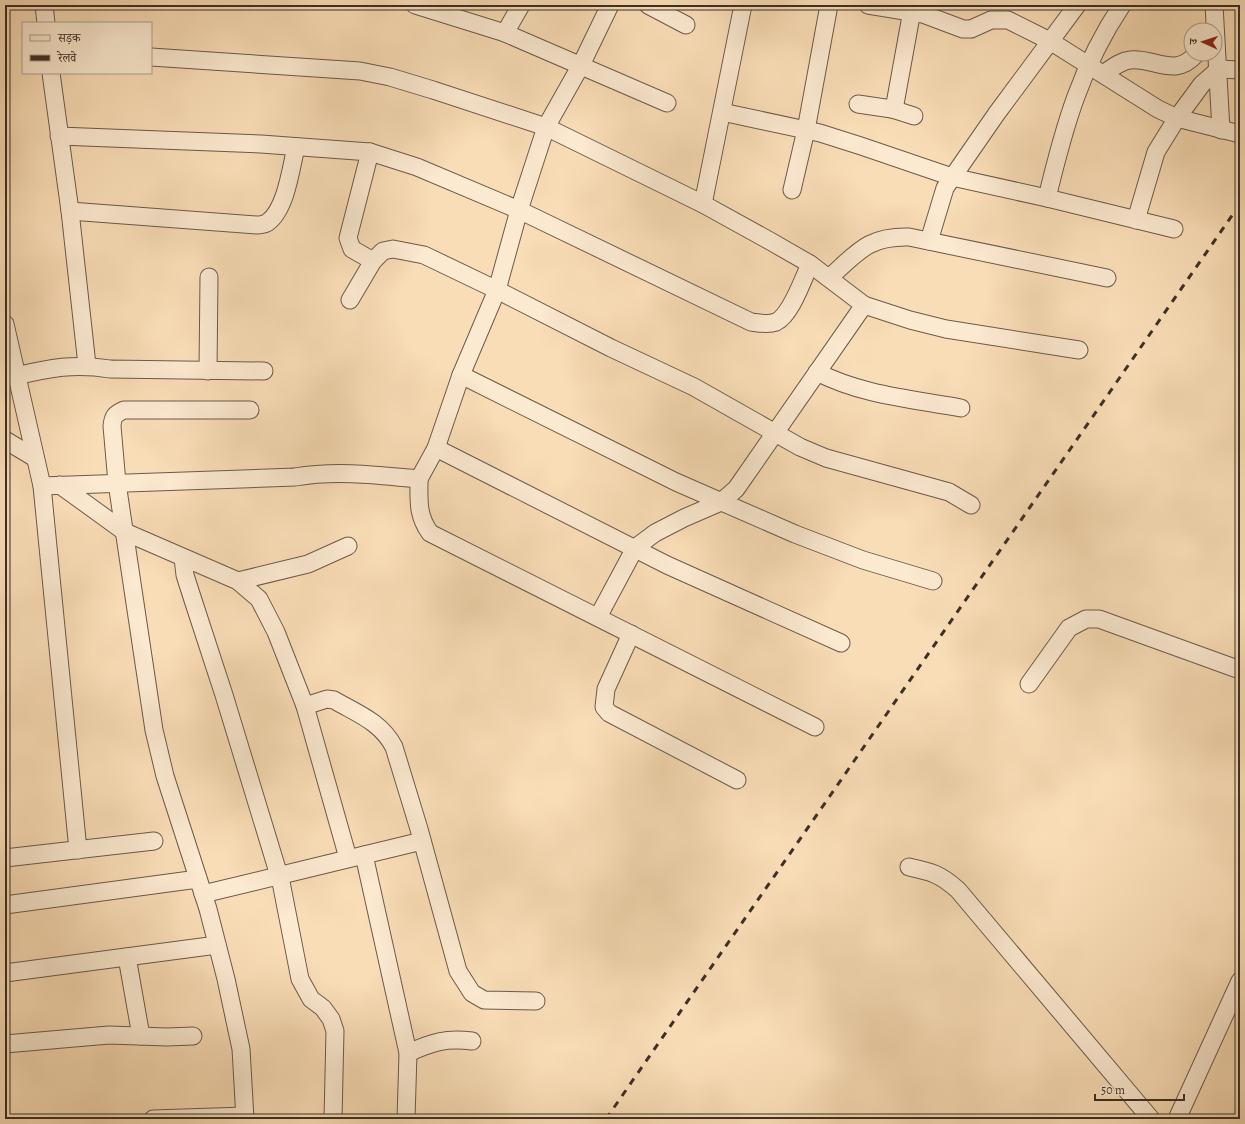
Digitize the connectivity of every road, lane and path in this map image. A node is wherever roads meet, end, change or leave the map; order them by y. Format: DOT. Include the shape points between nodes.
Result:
graph roads {
  1 [pos="44,5"];
  2 [pos="415,5"];
  3 [pos="521,5"];
  4 [pos="610,5"];
  5 [pos="648,5"];
  6 [pos="743,5"];
  7 [pos="829,5"];
  8 [pos="868,5"];
  9 [pos="1077,5"];
  10 [pos="1122,5"];
  11 [pos="913,9"];
  12 [pos="1214,18"];
  13 [pos="46,22"];
  14 [pos="686,25"];
  15 [pos="505,33"];
  16 [pos="1050,41"];
  17 [pos="152,57"];
  18 [pos="1188,62"];
  19 [pos="581,65"];
  20 [pos="1088,65"];
  21 [pos="1219,69"];
  22 [pos="1240,70"];
  23 [pos="52,74"];
  24 [pos="1102,74"];
  25 [pos="667,103"];
  26 [pos="858,104"];
  27 [pos="892,109"];
  28 [pos="722,112"];
  29 [pos="914,116"];
  30 [pos="1177,118"];
  31 [pos="546,127"];
  32 [pos="806,130"];
  33 [pos="1221,130"];
  34 [pos="1240,134"];
  35 [pos="59,136"];
  36 [pos="296,147"];
  37 [pos="370,152"];
  38 [pos="952,178"];
  39 [pos="792,190"];
  40 [pos="1047,198"];
  41 [pos="702,204"];
  42 [pos="519,210"];
  43 [pos="70,211"];
  44 [pos="1136,220"];
  45 [pos="1174,229"];
  46 [pos="929,241"];
  47 [pos="373,261"];
  48 [pos="810,264"];
  49 [pos="209,277"];
  50 [pos="829,278"];
  51 [pos="1107,278"];
  52 [pos="497,290"];
  53 [pos="350,300"];
  54 [pos="864,306"];
  55 [pos="5,324"];
  56 [pos="1079,350"];
  57 [pos="87,365"];
  58 [pos="208,370"];
  59 [pos="264,371"];
  60 [pos="817,372"];
  61 [pos="461,375"];
  62 [pos="16,376"];
  63 [pos="962,408"];
  64 [pos="250,410"];
  65 [pos="775,433"];
  66 [pos="5,440"];
  67 [pos="436,448"];
  68 [pos="36,458"];
  69 [pos="419,479"];
  70 [pos="117,483"];
  71 [pos="60,485"];
  72 [pos="42,486"];
  73 [pos="721,502"];
  74 [pos="971,505"];
  75 [pos="125,532"];
  76 [pos="348,546"];
  77 [pos="635,548"];
  78 [pos="183,558"];
  79 [pos="238,581"];
  80 [pos="933,581"];
  81 [pos="598,617"];
  82 [pos="631,634"];
  83 [pos="841,642"];
  84 [pos="1240,670"];
  85 [pos="1029,684"];
  86 [pos="305,706"];
  87 [pos="815,727"];
  88 [pos="737,780"];
  89 [pos="154,841"];
  90 [pos="422,841"];
  91 [pos="78,850"];
  92 [pos="356,856"];
  93 [pos="5,858"];
  94 [pos="909,867"];
  95 [pos="279,877"];
  96 [pos="201,886"];
  97 [pos="5,905"];
  98 [pos="217,945"];
  99 [pos="127,957"];
  100 [pos="5,973"];
  101 [pos="1240,981"];
  102 [pos="536,1002"];
  103 [pos="141,1036"];
  104 [pos="193,1036"];
  105 [pos="472,1041"];
  106 [pos="5,1044"];
  107 [pos="408,1053"];
  108 [pos="245,1118"];
  109 [pos="153,1119"];
  110 [pos="333,1119"];
  111 [pos="406,1119"];
  112 [pos="1151,1119"];
  113 [pos="1177,1119"];
  1 -- 13 [label="street"];
  2 -- 15 [label="street"];
  3 -- 15 [label="street"];
  4 -- 19 [label="street"];
  5 -- 14 [label="street"];
  6 -- 28 [label="street"];
  7 -- 32 [label="street"];
  8 -- 11 [label="street"];
  9 -- 16 [label="street"];
  10 -- 20 [label="street"];
  11 -- 16 [label="street" via="954,27 971,30 991,20 1008,20"];
  11 -- 27 [label="street"];
  12 -- 21 [label="street"];
  15 -- 19 [label="street"];
  16 -- 20 [label="street"];
  16 -- 38 [label="street"];
  17 -- 31 [label="street" via="360,71 390,77"];
  18 -- 24 [label="street" via="1168,66 1131,60 1124,61"];
  19 -- 25 [label="street"];
  19 -- 31 [label="street"];
  20 -- 24 [label="street"];
  20 -- 40 [label="street" via="1064,129"];
  21 -- 22 [label="street"];
  21 -- 30 [label="street" via="1202,84"];
  21 -- 33 [label="street"];
  23 -- 35 [label="street"];
  24 -- 30 [label="street"];
  26 -- 27 [label="street"];
  27 -- 29 [label="street"];
  28 -- 32 [label="street"];
  28 -- 41 [label="street"];
  30 -- 33 [label="street"];
  30 -- 44 [label="street" via="1156,152"];
  31 -- 41 [label="street"];
  31 -- 42 [label="street"];
  32 -- 38 [label="street"];
  32 -- 39 [label="street"];
  33 -- 34 [label="street"];
  35 -- 36 [label="street"];
  35 -- 43 [label="street"];
  36 -- 37 [label="street"];
  36 -- 43 [label="street" via="282,203 268,223 257,226"];
  37 -- 42 [label="street" via="417,167"];
  37 -- 47 [label="street" via="348,238 352,249"];
  38 -- 40 [label="street"];
  38 -- 46 [label="street" via="939,203"];
  40 -- 44 [label="street"];
  41 -- 48 [label="street"];
  42 -- 48 [label="street" via="751,322 776,322 787,311"];
  42 -- 52 [label="street"];
  43 -- 57 [label="street"];
  44 -- 45 [label="street"];
  46 -- 50 [label="street" via="892,236 880,239 864,247"];
  46 -- 51 [label="street"];
  47 -- 52 [label="street" via="383,251 393,248 424,255"];
  47 -- 53 [label="street"];
  48 -- 50 [label="street"];
  49 -- 58 [label="street"];
  50 -- 54 [label="street"];
  52 -- 61 [label="street"];
  52 -- 65 [label="street" via="694,387"];
  54 -- 56 [label="street" via="946,329"];
  54 -- 60 [label="street"];
  55 -- 62 [label="street"];
  57 -- 58 [label="street" via="110,369"];
  57 -- 62 [label="street" via="52,367"];
  58 -- 59 [label="street"];
  60 -- 63 [label="street" via="864,390"];
  60 -- 65 [label="street"];
  61 -- 67 [label="street"];
  61 -- 73 [label="street" via="662,476"];
  62 -- 68 [label="street"];
  64 -- 70 [label="street" via="124,410 116,413 112,426"];
  65 -- 73 [label="street" via="736,489"];
  65 -- 74 [label="street" via="826,458 949,492"];
  66 -- 68 [label="street"];
  67 -- 69 [label="street"];
  67 -- 77 [label="street"];
  68 -- 72 [label="street"];
  69 -- 70 [label="street" via="328,474"];
  69 -- 81 [label="street" via="422,522 430,533"];
  70 -- 71 [label="street"];
  70 -- 75 [label="street"];
  71 -- 72 [label="street"];
  71 -- 75 [label="street"];
  72 -- 91 [label="street"];
  73 -- 77 [label="street" via="661,530"];
  73 -- 80 [label="street" via="863,560"];
  75 -- 78 [label="street"];
  75 -- 96 [label="street" via="154,730 165,776"];
  76 -- 79 [label="street" via="308,564"];
  77 -- 81 [label="street"];
  77 -- 83 [label="street"];
  78 -- 79 [label="street"];
  78 -- 95 [label="street" via="185,575"];
  79 -- 86 [label="street" via="259,599 276,632"];
  81 -- 82 [label="street"];
  82 -- 87 [label="street"];
  82 -- 88 [label="street" via="606,689 604,707 609,713"];
  84 -- 85 [label="street" via="1099,619 1086,618 1068,628"];
  86 -- 90 [label="street" via="327,699 334,700 379,726 388,735 394,747"];
  86 -- 92 [label="street"];
  89 -- 91 [label="street"];
  90 -- 92 [label="street"];
  90 -- 102 [label="street" via="458,972 472,993 484,1000"];
  91 -- 93 [label="street"];
  92 -- 95 [label="street"];
  92 -- 107 [label="street"];
  94 -- 112 [label="street" via="943,877 958,890"];
  95 -- 96 [label="street"];
  95 -- 110 [label="street" via="300,979 310,999 323,1008 331,1019 335,1031"];
  96 -- 97 [label="street"];
  96 -- 98 [label="street"];
  98 -- 99 [label="street"];
  98 -- 108 [label="street" via="241,1049"];
  99 -- 100 [label="street"];
  99 -- 103 [label="street"];
  101 -- 113 [label="street"];
  103 -- 104 [label="street"];
  103 -- 106 [label="street" via="109,1035"];
  105 -- 107 [label="street" via="451,1039 432,1042"];
  107 -- 111 [label="street"];
  108 -- 109 [label="street"];
}
